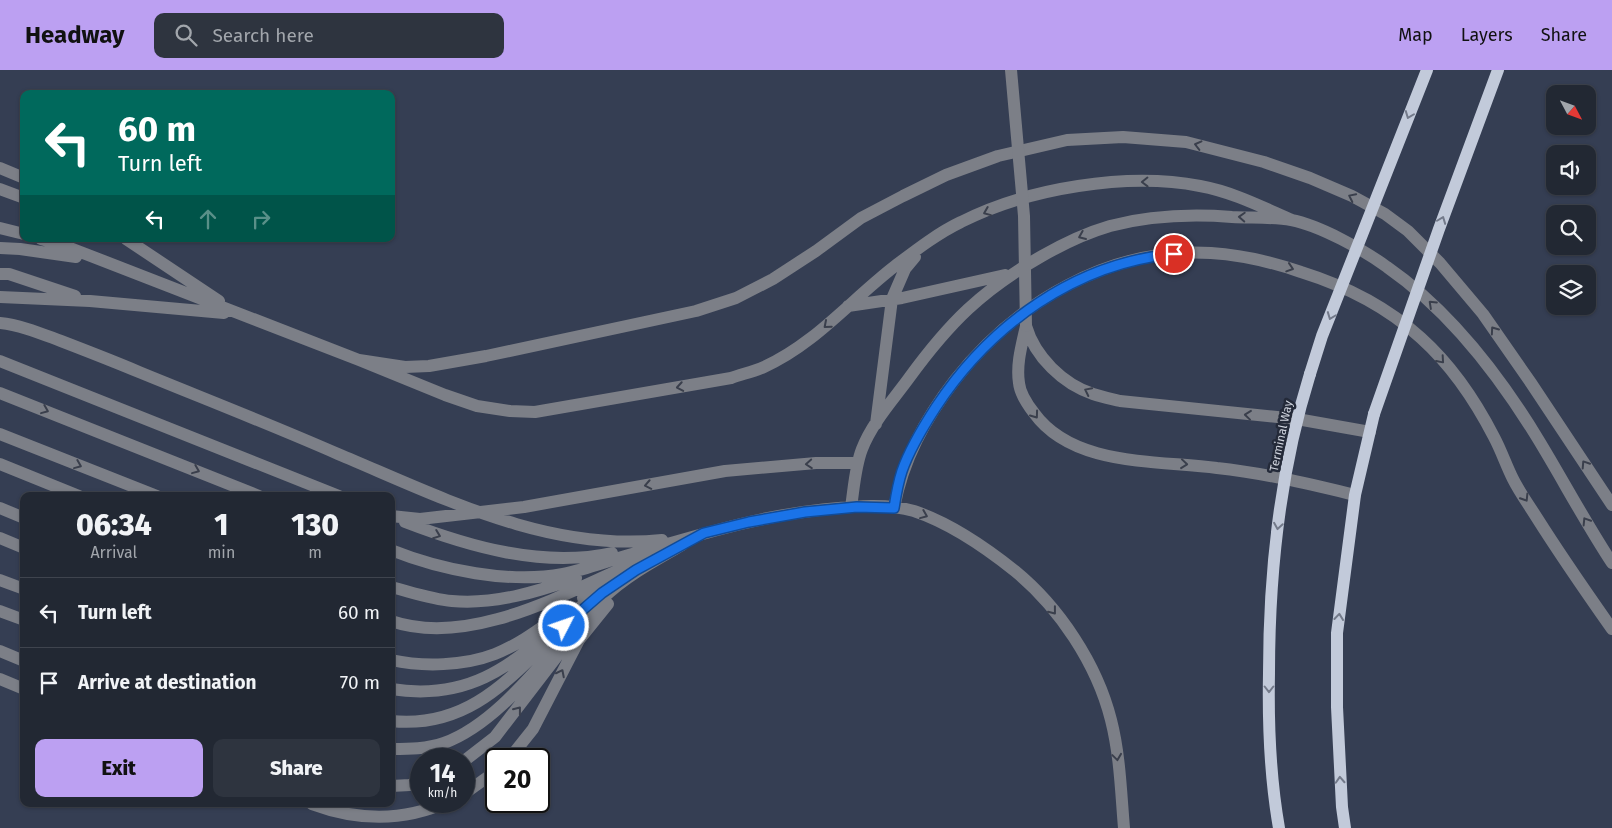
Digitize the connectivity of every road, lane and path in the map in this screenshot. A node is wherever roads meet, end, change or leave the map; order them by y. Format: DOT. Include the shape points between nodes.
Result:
graph roads {
  1 [pos="1011,70"];
  2 [pos="1427,70"];
  3 [pos="1498,70"];
  4 [pos="0,168"];
  5 [pos="20,176"];
  6 [pos="0,189"];
  7 [pos="0,193"];
  8 [pos="20,196"];
  9 [pos="20,197"];
  10 [pos="1292,220"];
  11 [pos="0,228"];
  12 [pos="20,233"];
  13 [pos="49,242"];
  14 [pos="127,242"];
  15 [pos="131,242"];
  16 [pos="926,243"];
  17 [pos="0,248"];
  18 [pos="140,248"];
  19 [pos="114,266"];
  20 [pos="1012,273"];
  21 [pos="0,274"];
  22 [pos="0,296"];
  23 [pos="892,299"];
  24 [pos="90,301"];
  25 [pos="847,307"];
  26 [pos="239,315"];
  27 [pos="0,323"];
  28 [pos="1026,326"];
  29 [pos="358,360"];
  30 [pos="0,361"];
  31 [pos="0,392"];
  32 [pos="1297,420"];
  33 [pos="876,425"];
  34 [pos="1370,432"];
  35 [pos="0,434"];
  36 [pos="858,463"];
  37 [pos="0,464"];
  38 [pos="1286,478"];
  39 [pos="69,492"];
  40 [pos="147,492"];
  41 [pos="250,492"];
  42 [pos="329,492"];
  43 [pos="1355,495"];
  44 [pos="1612,505"];
  45 [pos="851,507"];
  46 [pos="0,508"];
  47 [pos="894,508"];
  48 [pos="480,512"];
  49 [pos="20,516"];
  50 [pos="395,516"];
  51 [pos="395,518"];
  52 [pos="704,533"];
  53 [pos="0,538"];
  54 [pos="20,546"];
  55 [pos="679,547"];
  56 [pos="395,551"];
  57 [pos="1612,563"];
  58 [pos="0,580"];
  59 [pos="20,588"];
  60 [pos="395,588"];
  61 [pos="0,611"];
  62 [pos="20,618"];
  63 [pos="395,622"];
  64 [pos="1612,628"];
  65 [pos="0,651"];
  66 [pos="20,659"];
  67 [pos="395,660"];
  68 [pos="0,679"];
  69 [pos="20,687"];
  70 [pos="395,689"];
  71 [pos="395,722"];
  72 [pos="518,748"];
  73 [pos="395,749"];
  74 [pos="475,752"];
  75 [pos="410,785"];
  76 [pos="395,786"];
  77 [pos="322,807"];
  78 [pos="414,813"];
  79 [pos="1124,828"];
  80 [pos="1279,828"];
  81 [pos="1346,828"];
  1 -- 28 [label="lane, bridge" via="1024,216"];
  2 -- 32 [label="main road, Terminal Way, one-way, bridge" via="1322,336"];
  34 -- 3 [label="main road, one-way, bridge" via="1438,228"];
  4 -- 5 [label="lane"];
  6 -- 8 [label="lane"];
  7 -- 9 [label="lane"];
  10 -- 16 [label="lane, one-way" via="1236,195 1200,186 1161,182 1112,183 1050,190 961,222"];
  10 -- 20 [label="lane, one-way" via="1211,215 1111,226 1055,248"];
  57 -- 10 [label="lane, one-way" via="1537,437 1467,341 1432,303 1387,266 1326,232"];
  11 -- 12 [label="lane"];
  13 -- 19 [label="lane"];
  14 -- 18 [label="lane"];
  15 -- 18 [label="lane"];
  16 -- 23 [label="lane" via="905,269"];
  16 -- 25 [label="lane"];
  17 -- 19 [label="lane" via="62,254"];
  18 -- 26 [label="lane"];
  19 -- 26 [label="lane"];
  20 -- 23 [label="lane"];
  20 -- 33 [label="lane" via="980,296 941,336"];
  21 -- 24 [label="lane" via="9,274"];
  22 -- 24 [label="lane"];
  23 -- 25 [label="lane"];
  23 -- 33 [label="lane"];
  24 -- 26 [label="lane"];
  25 -- 29 [label="lane, one-way" via="814,336 763,368 731,378 553,410 510,412 477,406"];
  26 -- 29 [label="lane"];
  27 -- 48 [label="lane" via="35,331 98,355"];
  32 -- 28 [label="lane, one-way" via="1120,401 1092,394 1066,380 1040,355"];
  28 -- 38 [label="lane, one-way" via="1018,370 1023,397 1042,424 1073,446 1122,458"];
  44 -- 29 [label="lane, one-way" via="1532,382 1483,314 1408,231 1352,196 1310,178 1264,162 1186,142 1124,137 1067,140 998,156 946,175 903,196 862,218 773,279 736,298 696,311 429,366 405,367"];
  30 -- 42 [label="lane"];
  31 -- 41 [label="lane, one-way"];
  32 -- 34 [label="lane"];
  32 -- 38 [label="main road, Terminal Way"];
  33 -- 36 [label="lane" via="866,440"];
  34 -- 43 [label="main road"];
  35 -- 40 [label="lane, one-way"];
  36 -- 45 [label="lane"];
  36 -- 48 [label="lane, one-way" via="816,463 725,471 575,499"];
  37 -- 39 [label="lane"];
  38 -- 43 [label="lane"];
  38 -- 80 [label="main road, Terminal Way, one-way" via="1269,626 1268,718"];
  81 -- 43 [label="main road, one-way" via="1337,707 1337,633"];
  45 -- 47 [label="lane"];
  45 -- 52 [label="lane" via="758,520"];
  46 -- 49 [label="lane"];
  47 -- 64 [label="lane, one-way" via="903,470 924,426 946,391 991,339 1014,320 1071,283 1133,260 1188,252 1249,258 1310,274 1352,292 1390,312 1424,341 1460,382 1478,409 1495,437 1513,480"];
  47 -- 79 [label="lane, one-way" via="930,518 998,557 1048,604 1072,636 1094,674 1111,720"];
  48 -- 50 [label="lane" via="420,519"];
  48 -- 52 [label="lane" via="580,539 631,542"];
  51 -- 52 [label="lane, one-way" via="449,539 484,548 552,557 602,555"];
  52 -- 55 [label="lane"];
  52 -- 56 [label="lane" via="563,574 522,577 440,567"];
  52 -- 60 [label="lane" via="571,580 518,595 480,601 452,601"];
  52 -- 63 [label="lane" via="524,610 476,625 450,629"];
  52 -- 67 [label="lane" via="623,572 534,632 495,654 466,662 424,664"];
  52 -- 70 [label="lane" via="627,573 495,673 471,684 439,690"];
  52 -- 71 [label="lane" via="636,570 602,593 486,698 435,720"];
  52 -- 73 [label="lane" via="618,584 482,722 444,743"];
  53 -- 54 [label="lane"];
  72 -- 55 [label="lane, one-way" via="533,729 566,663 598,614 626,586"];
  74 -- 55 [label="lane, one-way" via="495,737 518,710 600,604 636,574"];
  58 -- 59 [label="lane"];
  61 -- 62 [label="lane"];
  65 -- 66 [label="lane"];
  68 -- 69 [label="lane"];
  75 -- 76 [label="lane"];
  77 -- 78 [label="lane" via="375,818"];
}
